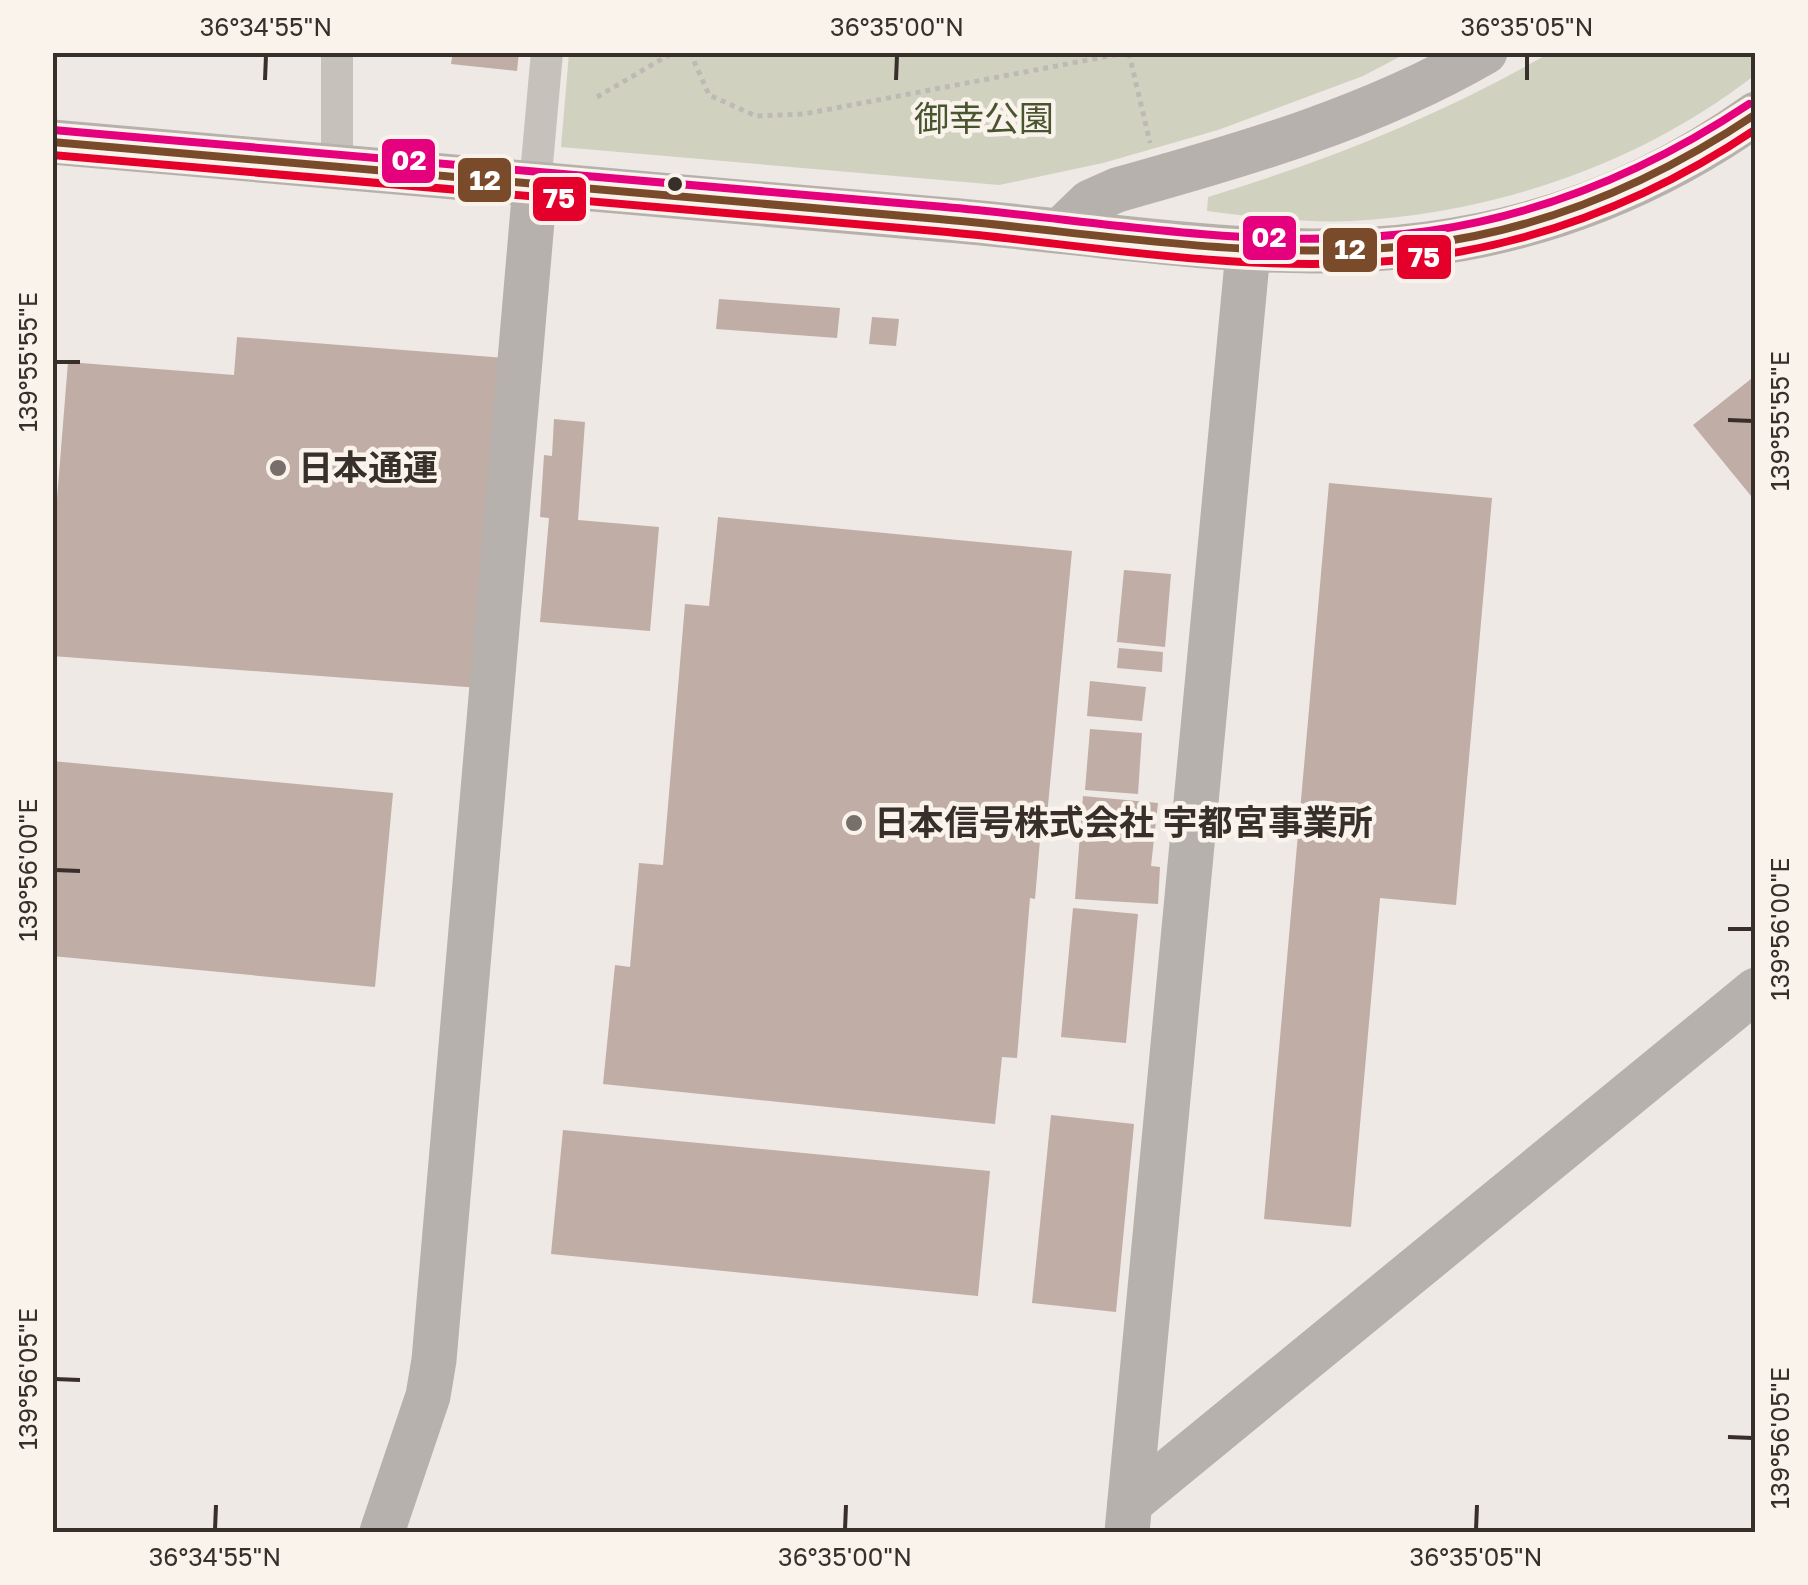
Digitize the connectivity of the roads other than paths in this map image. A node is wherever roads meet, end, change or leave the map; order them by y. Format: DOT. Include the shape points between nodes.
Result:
graph roads {
  1 [pos="336,52"];
  2 [pos="547,52"];
  3 [pos="1485,52"];
  4 [pos="1756,114"];
  5 [pos="52,142"];
  6 [pos="338,168"];
  7 [pos="535,186"];
  8 [pos="1061,230"];
  9 [pos="1248,252"];
  10 [pos="1756,990"];
  11 [pos="1128,1518"];
  12 [pos="382,1532"];
  1 -- 6 [label="street"];
  2 -- 7 [label="street"];
  3 -- 8 [label="street" via="1312,132 1090,202"];
  4 -- 9 [label="street" via="1672,168 1509,230 1387,248"];
  5 -- 6 [label="street"];
  6 -- 7 [label="street"];
  7 -- 8 [label="street"];
  7 -- 12 [label="street" via="434,1360"];
  8 -- 9 [label="street"];
  9 -- 11 [label="street"];
  10 -- 11 [label="street"];
}
